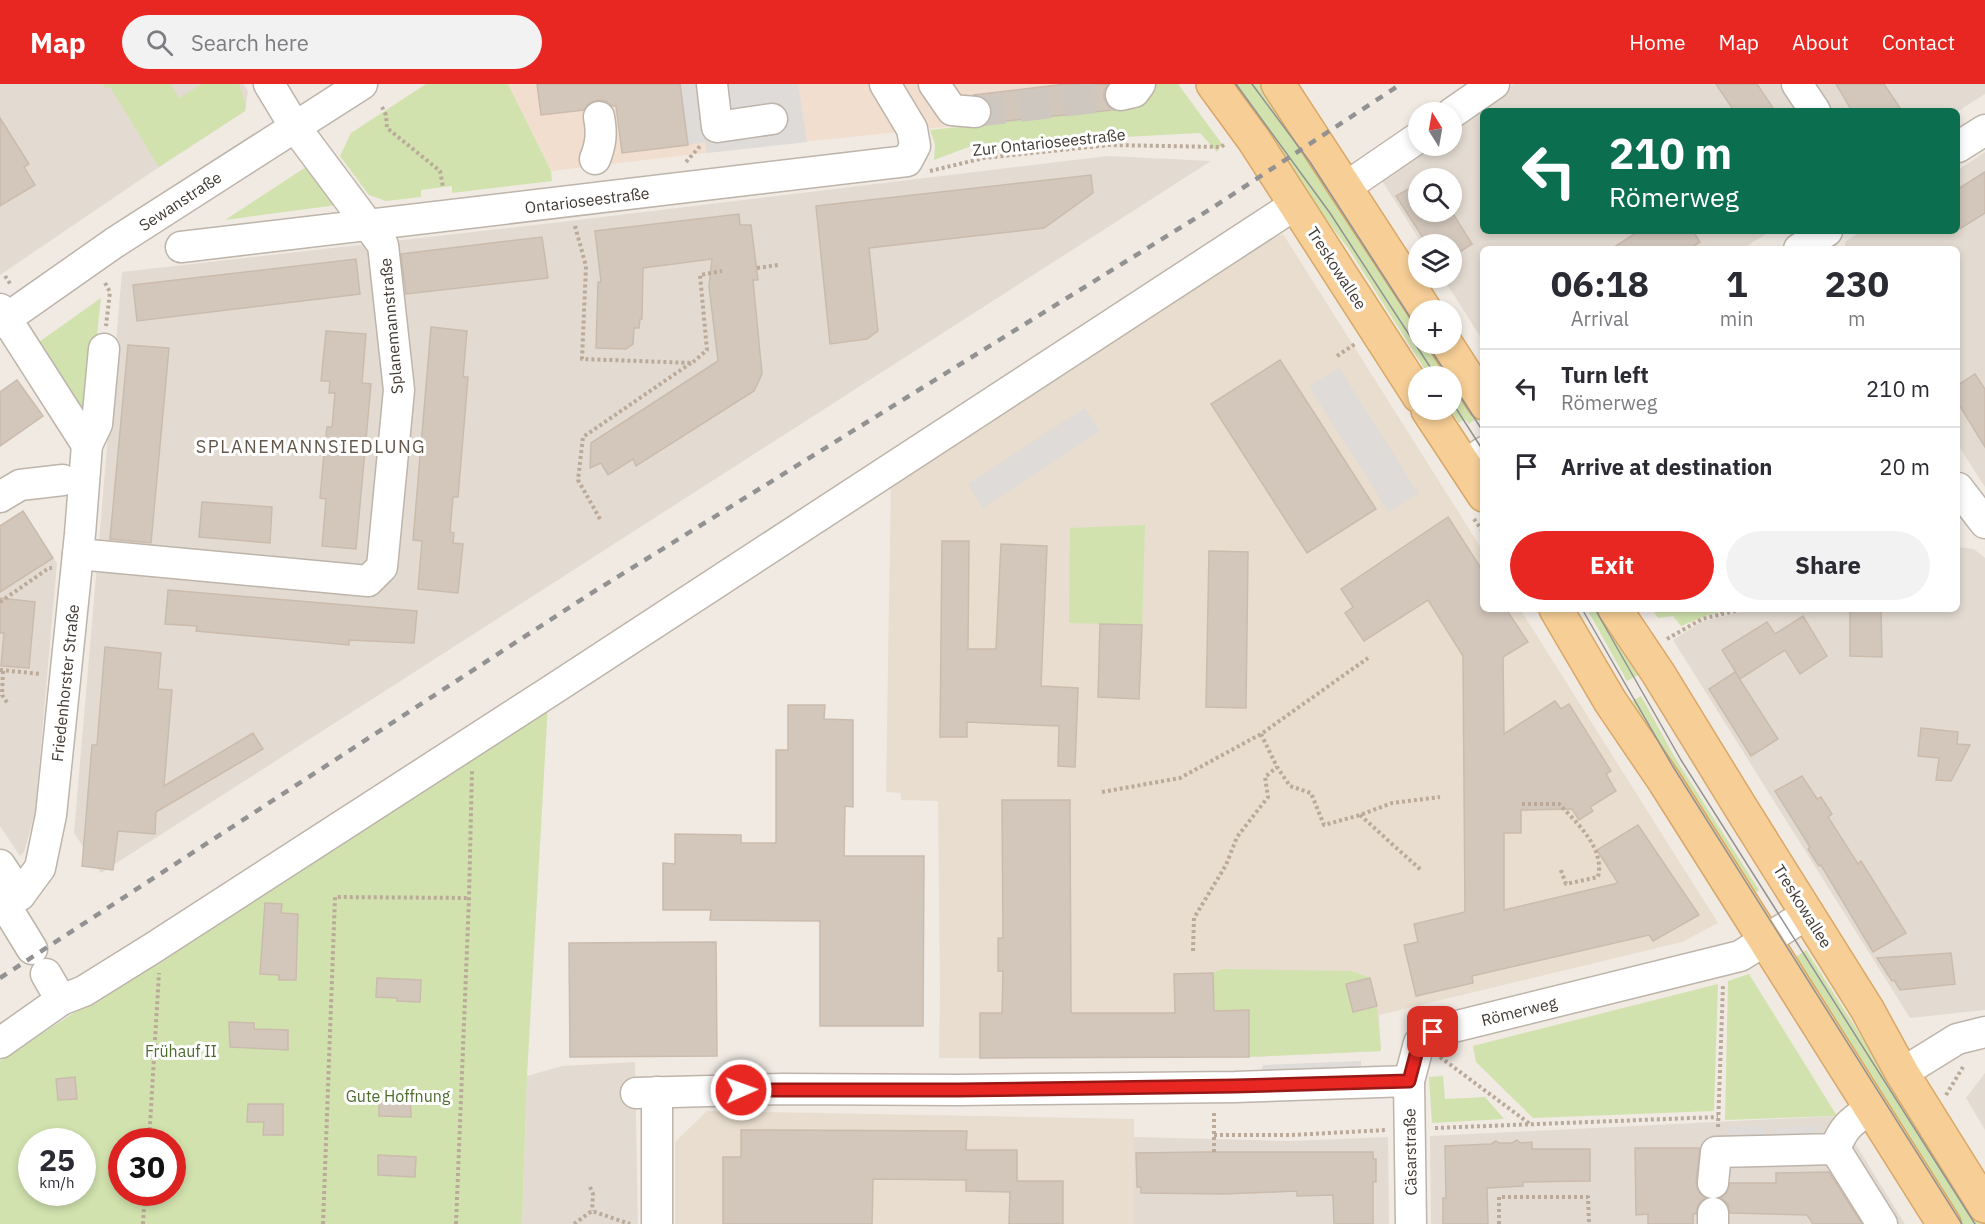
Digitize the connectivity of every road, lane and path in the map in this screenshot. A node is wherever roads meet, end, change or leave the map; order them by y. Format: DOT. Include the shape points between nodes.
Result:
graph roads {
  1 [pos="269,84"];
  2 [pos="362,84"];
  3 [pos="712,84"];
  4 [pos="885,84"];
  5 [pos="934,84"];
  6 [pos="1213,84"];
  7 [pos="1278,84"];
  8 [pos="1494,84"];
  9 [pos="1797,84"];
  10 [pos="381,107"];
  11 [pos="1462,107"];
  12 [pos="1813,108"];
  13 [pos="975,112"];
  14 [pos="599,117"];
  15 [pos="772,119"];
  16 [pos="296,127"];
  17 [pos="1985,130"];
  18 [pos="1242,140"];
  19 [pos="1408,144"];
  20 [pos="1960,146"];
  21 [pos="594,159"];
  22 [pos="907,161"];
  23 [pos="443,187"];
  24 [pos="1346,187"];
  25 [pos="569,202"];
  26 [pos="1296,204"];
  27 [pos="367,226"];
  28 [pos="1822,234"];
  29 [pos="1804,246"];
  30 [pos="181,247"];
  31 [pos="778,265"];
  32 [pos="757,268"];
  33 [pos="722,272"];
  34 [pos="105,283"];
  35 [pos="1419,300"];
  36 [pos="2,317"];
  37 [pos="1361,340"];
  38 [pos="104,349"];
  39 [pos="1452,354"];
  40 [pos="1337,356"];
  41 [pos="692,363"];
  42 [pos="1408,379"];
  43 [pos="1480,397"];
  44 [pos="1438,420"];
  45 [pos="87,444"];
  46 [pos="1474,458"];
  47 [pos="63,480"];
  48 [pos="1480,480"];
  49 [pos="1960,493"];
  50 [pos="0,497"];
  51 [pos="600,519"];
  52 [pos="1973,523"];
  53 [pos="77,562"];
  54 [pos="0,602"];
  55 [pos="1558,612"];
  56 [pos="1617,612"];
  57 [pos="1730,612"];
  58 [pos="1726,613"];
  59 [pos="1667,640"];
  60 [pos="1368,658"];
  61 [pos="1,670"];
  62 [pos="66,676"];
  63 [pos="8,704"];
  64 [pos="1261,734"];
  65 [pos="471,740"];
  66 [pos="1277,767"];
  67 [pos="1102,792"];
  68 [pos="1440,797"];
  69 [pos="1521,804"];
  70 [pos="1360,815"];
  71 [pos="0,865"];
  72 [pos="1560,868"];
  73 [pos="1422,871"];
  74 [pos="469,898"];
  75 [pos="8,903"];
  76 [pos="1807,914"];
  77 [pos="1766,940"];
  78 [pos="153,948"];
  79 [pos="1194,951"];
  80 [pos="1721,981"];
  81 [pos="62,1000"];
  82 [pos="1985,1032"];
  83 [pos="0,1044"];
  84 [pos="1440,1057"];
  85 [pos="1963,1067"];
  86 [pos="1902,1073"];
  87 [pos="1409,1081"];
  88 [pos="1945,1096"];
  89 [pos="1871,1108"];
  90 [pos="1214,1109"];
  91 [pos="1530,1124"];
  92 [pos="150,1128"];
  93 [pos="1430,1129"];
  94 [pos="1393,1130"];
  95 [pos="1214,1135"];
  96 [pos="1835,1149"];
  97 [pos="1214,1152"];
  98 [pos="1713,1183"];
  99 [pos="590,1187"];
  100 [pos="144,1206"];
  101 [pos="1985,1206"];
  102 [pos="592,1211"];
  103 [pos="142,1224"];
  104 [pos="323,1224"];
  105 [pos="456,1224"];
  106 [pos="574,1224"];
  107 [pos="630,1224"];
  108 [pos="657,1224"];
  109 [pos="1411,1224"];
  110 [pos="1498,1224"];
  111 [pos="1588,1224"];
  112 [pos="1881,1224"];
  113 [pos="1944,1224"];
  1 -- 16 [label="street, Splanemannstraße"];
  2 -- 16 [label="street, Sewanstraße"];
  3 -- 15 [label="street" via="717,127"];
  4 -- 22 [label="street" via="912,129 915,146"];
  5 -- 13 [label="street" via="952,110"];
  6 -- 18 [label="main road, Treskowallee"];
  7 -- 24 [label="main road"];
  8 -- 11 [label="street"];
  9 -- 12 [label="street"];
  10 -- 23 [label="path" via="387,128 440,171"];
  14 -- 21 [label="street" via="602,132"];
  16 -- 27 [label="street, Splanemannstraße"];
  16 -- 36 [label="street, Sewanstraße"];
  17 -- 20 [label="street"];
  18 -- 22 [label="path, Zur Ontarioseestraße" via="1221,147 1109,145 984,158 925,172"];
  18 -- 26 [label="main road, Treskowallee"];
  19 -- 24 [label="street"];
  22 -- 25 [label="street, Ontarioseestraße"];
  24 -- 35 [label="main road"];
  25 -- 27 [label="street, Ontarioseestraße"];
  25 -- 41 [label="path" via="585,266 582,359"];
  26 -- 42 [label="main road, Treskowallee"];
  26 -- 65 [label="street"];
  27 -- 30 [label="street, Ontarioseestraße"];
  27 -- 53 [label="street, Splanemannstraße" via="383,245 399,390 382,567 368,581"];
  28 -- 29 [label="street"];
  31 -- 32 [label="path"];
  33 -- 41 [label="path" via="700,275 707,350"];
  34 -- 38 [label="path" via="110,292"];
  36 -- 45 [label="street"];
  37 -- 40 [label="path"];
  38 -- 45 [label="street, Friedenhorster Straße" via="97,424"];
  39 -- 43 [label="main road"];
  41 -- 51 [label="path" via="582,437 578,480"];
  44 -- 46 [label="main road"];
  45 -- 53 [label="street, Friedenhorster Straße"];
  46 -- 48 [label="main road"];
  47 -- 50 [label="street" via="20,484"];
  49 -- 52 [label="street"];
  53 -- 54 [label="path" via="49,568"];
  53 -- 62 [label="street, Friedenhorster Straße"];
  55 -- 77 [label="main road" via="1610,701"];
  56 -- 76 [label="main road, Treskowallee"];
  57 -- 58 [label="path"];
  58 -- 59 [label="path" via="1702,619"];
  60 -- 64 [label="path"];
  61 -- 62 [label="path"];
  61 -- 63 [label="path" via="2,695"];
  62 -- 75 [label="street, Friedenhorster Straße" via="51,815 40,868"];
  64 -- 66 [label="path"];
  64 -- 67 [label="path" via="1180,778"];
  65 -- 74 [label="path"];
  65 -- 78 [label="street"];
  66 -- 70 [label="path" via="1290,786 1311,793 1324,825"];
  66 -- 79 [label="path" via="1265,777 1268,797 1237,837 1226,865 1194,918"];
  68 -- 70 [label="path" via="1392,803"];
  69 -- 72 [label="path" via="1559,804 1584,831 1594,848 1598,877 1566,884"];
  70 -- 73 [label="path"];
  71 -- 75 [label="street"];
  74 -- 104 [label="path" via="335,897"];
  74 -- 105 [label="path"];
  75 -- 81 [label="street"];
  76 -- 77 [label="street, Römerweg"];
  76 -- 86 [label="main road, Treskowallee"];
  77 -- 87 [label="street, Römerweg" via="1740,956 1433,1032 1419,1043"];
  77 -- 89 [label="main road"];
  78 -- 81 [label="street" via="84,991"];
  78 -- 92 [label="path" via="160,959"];
  80 -- 91 [label="path" via="1719,1117"];
  81 -- 83 [label="street"];
  82 -- 86 [label="street" via="1957,1039"];
  84 -- 91 [label="path"];
  85 -- 88 [label="path"];
  86 -- 101 [label="main road, Treskowallee"];
  87 -- 108 [label="street" via="647,1093"];
  87 -- 109 [label="street, Cäsarstraße"];
  89 -- 96 [label="street" via="1842,1131"];
  89 -- 113 [label="main road"];
  90 -- 95 [label="path"];
  91 -- 93 [label="path"];
  94 -- 95 [label="path"];
  95 -- 97 [label="path"];
  96 -- 98 [label="street" via="1716,1152"];
  96 -- 112 [label="street"];
  99 -- 102 [label="path"];
  100 -- 103 [label="path"];
  102 -- 106 [label="path"];
  102 -- 107 [label="path"];
  110 -- 111 [label="path" via="1498,1197 1588,1197"];
}
